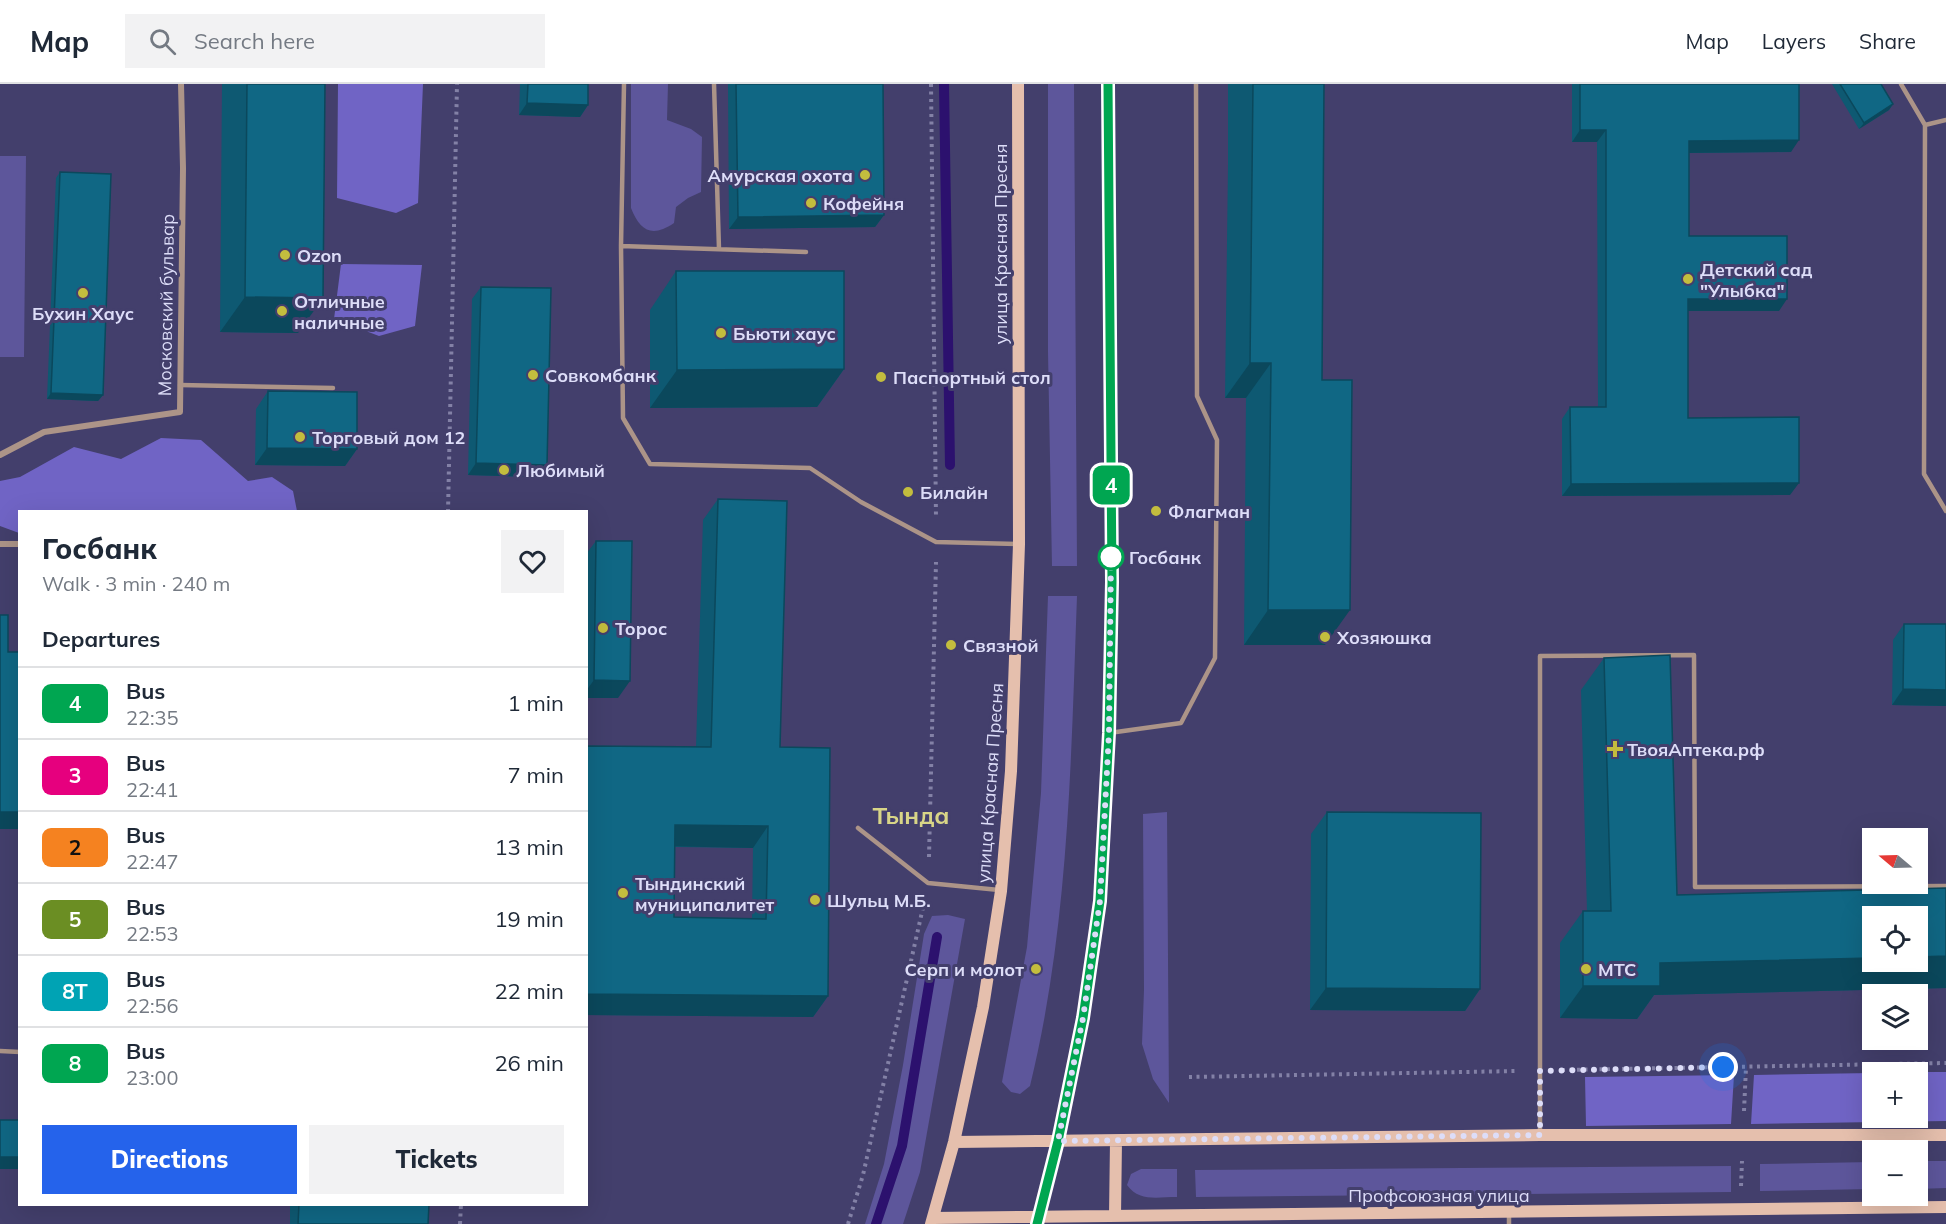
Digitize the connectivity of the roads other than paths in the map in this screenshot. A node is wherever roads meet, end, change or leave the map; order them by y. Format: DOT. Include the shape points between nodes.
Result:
graph roads {
  1 [pos="181,84"];
  2 [pos="624,84"];
  3 [pos="714,84"];
  4 [pos="1018,84"];
  5 [pos="1108,84"];
  6 [pos="1196,84"];
  7 [pos="1900,84"];
  8 [pos="1946,120"];
  9 [pos="1924,125"];
  10 [pos="621,246"];
  11 [pos="718,249"];
  12 [pos="806,252"];
  13 [pos="180,385"];
  14 [pos="333,388"];
  15 [pos="0,455"];
  16 [pos="1946,511"];
  17 [pos="0,544"];
  18 [pos="18,544"];
  19 [pos="1019,544"];
  20 [pos="1109,733"];
  21 [pos="858,828"];
  22 [pos="1946,886"];
  23 [pos="1001,891"];
  24 [pos="0,1051"];
  25 [pos="18,1052"];
  26 [pos="1540,1135"];
  27 [pos="1946,1135"];
  28 [pos="1058,1141"];
  29 [pos="1116,1141"];
  30 [pos="954,1142"];
  31 [pos="1946,1207"];
  32 [pos="1115,1216"];
  33 [pos="1509,1218"];
  34 [pos="932,1221"];
  35 [pos="1038,1221"];
  1 -- 13 [label="street, Московский бульвар"];
  2 -- 10 [label="lane"];
  3 -- 11 [label="lane"];
  4 -- 19 [label="street, улица Красная Пресня"];
  5 -- 20 [label="street" via="1112,582"];
  6 -- 20 [label="lane" via="1197,396 1217,440 1215,658 1181,723"];
  7 -- 9 [label="lane"];
  8 -- 9 [label="lane"];
  9 -- 16 [label="lane" via="1924,474"];
  10 -- 11 [label="lane"];
  10 -- 19 [label="lane" via="623,418 650,464 810,468 861,502 936,542"];
  11 -- 12 [label="lane"];
  13 -- 14 [label="lane"];
  13 -- 15 [label="street, Московский бульвар" via="180,412 44,432"];
  17 -- 18 [label="street"];
  19 -- 23 [label="street, улица Красная Пресня" via="1011,771"];
  20 -- 28 [label="street" via="1100,901 1083,1018"];
  21 -- 23 [label="lane" via="928,883"];
  22 -- 26 [label="lane" via="1695,887 1694,655 1540,656"];
  23 -- 30 [label="street, улица Красная Пресня" via="983,1006"];
  24 -- 25 [label="lane"];
  26 -- 27 [label="street"];
  26 -- 29 [label="street"];
  28 -- 29 [label="street"];
  28 -- 30 [label="street"];
  28 -- 35 [label="street"];
  29 -- 32 [label="street"];
  30 -- 34 [label="street, улица Красная Пресня"];
  31 -- 33 [label="street, Профсоюзная улица"];
  32 -- 33 [label="street, Профсоюзная улица"];
  32 -- 35 [label="street, Профсоюзная улица"];
  34 -- 35 [label="street, Профсоюзная улица"];
}
